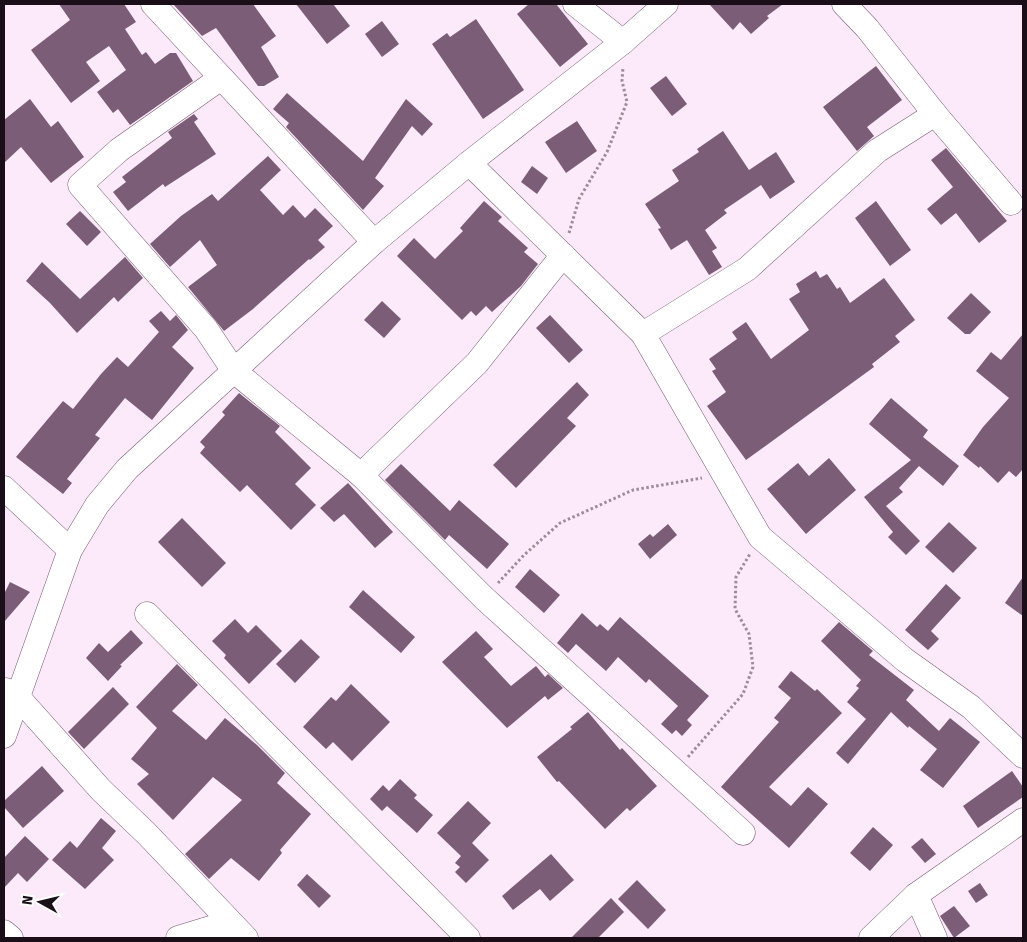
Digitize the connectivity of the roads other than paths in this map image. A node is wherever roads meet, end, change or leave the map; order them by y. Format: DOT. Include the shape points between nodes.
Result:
graph roads {
  1 [pos="153,4"];
  2 [pos="575,4"];
  3 [pos="666,4"];
  4 [pos="844,4"];
  5 [pos="623,42"];
  6 [pos="221,78"];
  7 [pos="935,114"];
  8 [pos="469,163"];
  9 [pos="1011,203"];
  10 [pos="374,242"];
  11 [pos="563,255"];
  12 [pos="643,334"];
  13 [pos="234,371"];
  14 [pos="361,475"];
  15 [pos="4,488"];
  16 [pos="70,550"];
  17 [pos="147,614"];
  18 [pos="11,693"];
  19 [pos="4,736"];
  20 [pos="1023,756"];
  21 [pos="1023,820"];
  22 [pos="743,833"];
  23 [pos="916,895"];
  24 [pos="4,932"];
  25 [pos="241,934"];
  26 [pos="11,938"];
  27 [pos="178,938"];
  28 [pos="468,938"];
  29 [pos="871,938"];
  30 [pos="935,938"];
  1 -- 6 [label="street"];
  2 -- 5 [label="street"];
  3 -- 5 [label="street"];
  4 -- 7 [label="street"];
  5 -- 8 [label="street"];
  6 -- 10 [label="street"];
  6 -- 13 [label="street" via="119,150 80,185 206,330"];
  7 -- 9 [label="street"];
  7 -- 12 [label="street" via="878,151 748,268"];
  8 -- 10 [label="street"];
  8 -- 11 [label="street"];
  10 -- 13 [label="street"];
  11 -- 12 [label="street"];
  11 -- 14 [label="street" via="477,363"];
  12 -- 20 [label="street" via="760,537 905,660 970,707"];
  13 -- 14 [label="street"];
  13 -- 16 [label="street" via="127,469 97,505"];
  14 -- 22 [label="street" via="484,598"];
  15 -- 16 [label="street"];
  16 -- 18 [label="street"];
  17 -- 28 [label="street"];
  18 -- 19 [label="street"];
  18 -- 25 [label="street"];
  21 -- 23 [label="street"];
  23 -- 29 [label="street"];
  23 -- 30 [label="street"];
  24 -- 26 [label="street"];
  25 -- 27 [label="street" via="214,927"];
}
